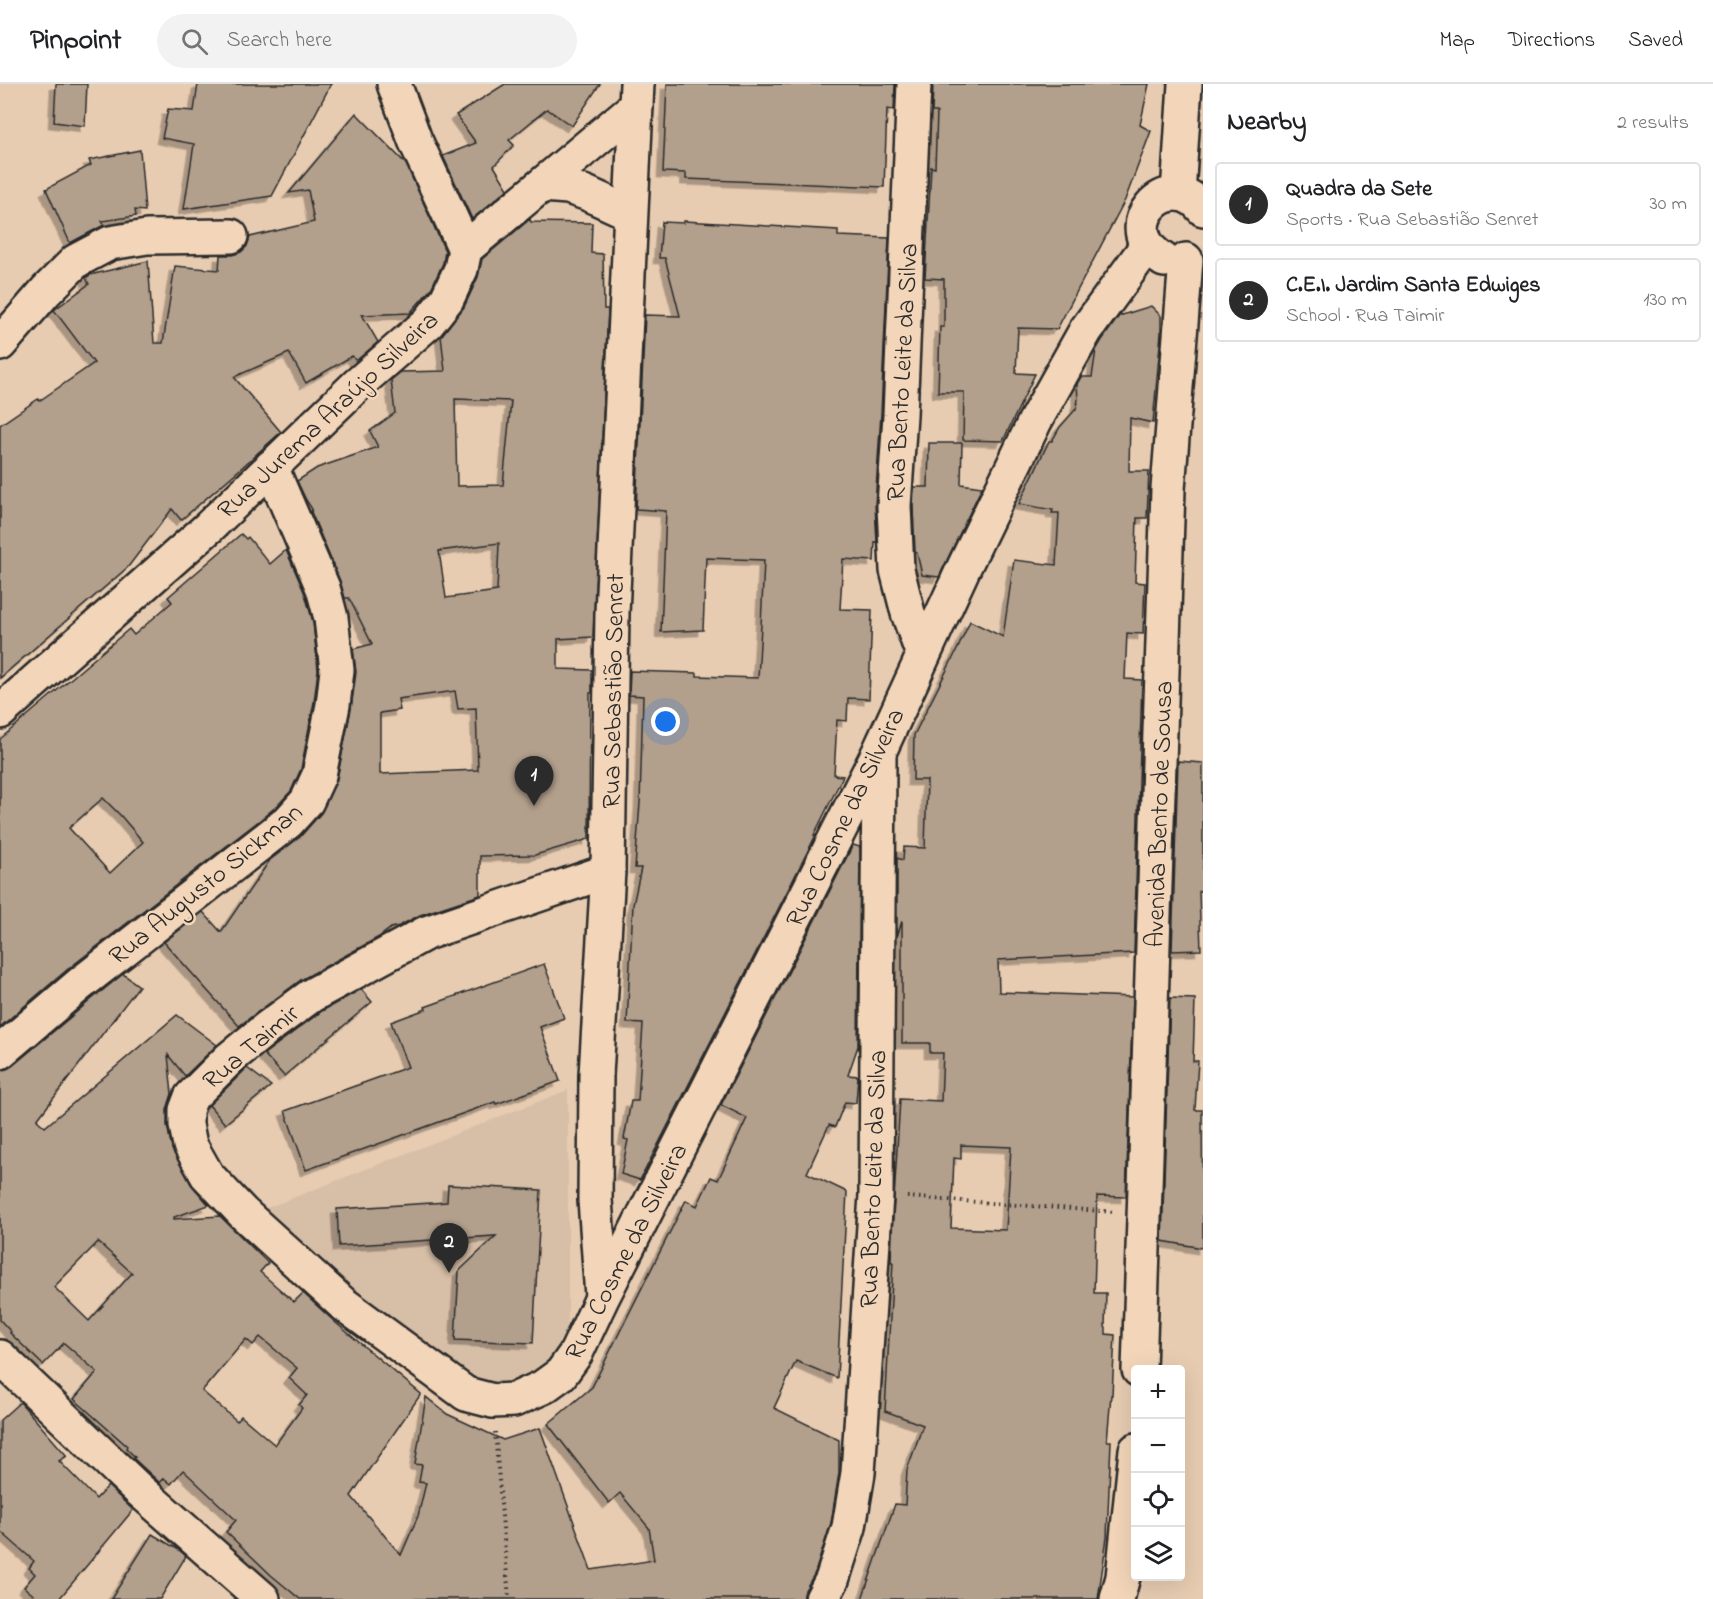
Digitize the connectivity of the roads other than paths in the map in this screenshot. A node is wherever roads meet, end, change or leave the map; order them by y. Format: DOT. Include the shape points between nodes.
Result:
graph roads {
  1 [pos="394,84"];
  2 [pos="914,84"];
  3 [pos="1185,84"];
  4 [pos="636,95"];
  5 [pos="543,185"];
  6 [pos="1191,201"];
  7 [pos="630,213"];
  8 [pos="231,236"];
  9 [pos="1147,246"];
  10 [pos="465,249"];
  11 [pos="1195,253"];
  12 [pos="0,344"];
  13 [pos="271,467"];
  14 [pos="923,655"];
  15 [pos="0,712"];
  16 [pos="879,752"];
  17 [pos="608,871"];
  18 [pos="0,1052"];
  19 [pos="602,1298"];
  20 [pos="0,1357"];
  21 [pos="1139,1365"];
  22 [pos="543,1387"];
  23 [pos="1134,1473"];
  24 [pos="263,1599"];
  25 [pos="822,1599"];
  26 [pos="1118,1599"];
  1 -- 10 [label="street"];
  2 -- 14 [label="street, Rua Bento Leite da Silva" via="894,506 897,570"];
  3 -- 6 [label="street"];
  4 -- 5 [label="street"];
  4 -- 7 [label="street, Rua Sebastião Senret"];
  5 -- 7 [label="street" via="568,187"];
  5 -- 10 [label="street"];
  6 -- 9 [label="street" via="1167,195 1149,206 1141,226"];
  7 -- 17 [label="street, Rua Sebastião Senret" via="612,613"];
  8 -- 12 [label="street" via="147,237 110,243 76,261"];
  9 -- 11 [label="street" via="1164,260 1175,261"];
  9 -- 14 [label="street, Rua Cosme da Silveira" via="1086,330 1035,422"];
  10 -- 13 [label="street, Rua Jurema Araújo Silveira" via="461,269 447,299 428,323"];
  11 -- 21 [label="street, Avenida Bento de Sousa" via="1168,489"];
  13 -- 15 [label="street, Rua Jurema Araújo Silveira" via="208,528"];
  13 -- 18 [label="street, Rua Augusto Sickman" via="332,618 337,670 333,705 319,775 307,801 288,822 80,984"];
  14 -- 16 [label="street, Rua Cosme da Silveira"];
  16 -- 19 [label="street, Rua Cosme da Silveira"];
  16 -- 25 [label="street, Rua Bento Leite da Silva" via="876,1195 858,1473 849,1527"];
  17 -- 19 [label="street, Rua Sebastião Senret" via="596,1075 595,1200"];
  17 -- 22 [label="street, Rua Taimir" via="426,933 312,995 230,1058 191,1097 186,1110 190,1145 207,1174 243,1213 342,1303 466,1394 493,1401 514,1400"];
  19 -- 22 [label="street, Rua Cosme da Silveira" via="576,1353 561,1374"];
  20 -- 24 [label="street" via="137,1488"];
  23 -- 26 [label="street"];
}
